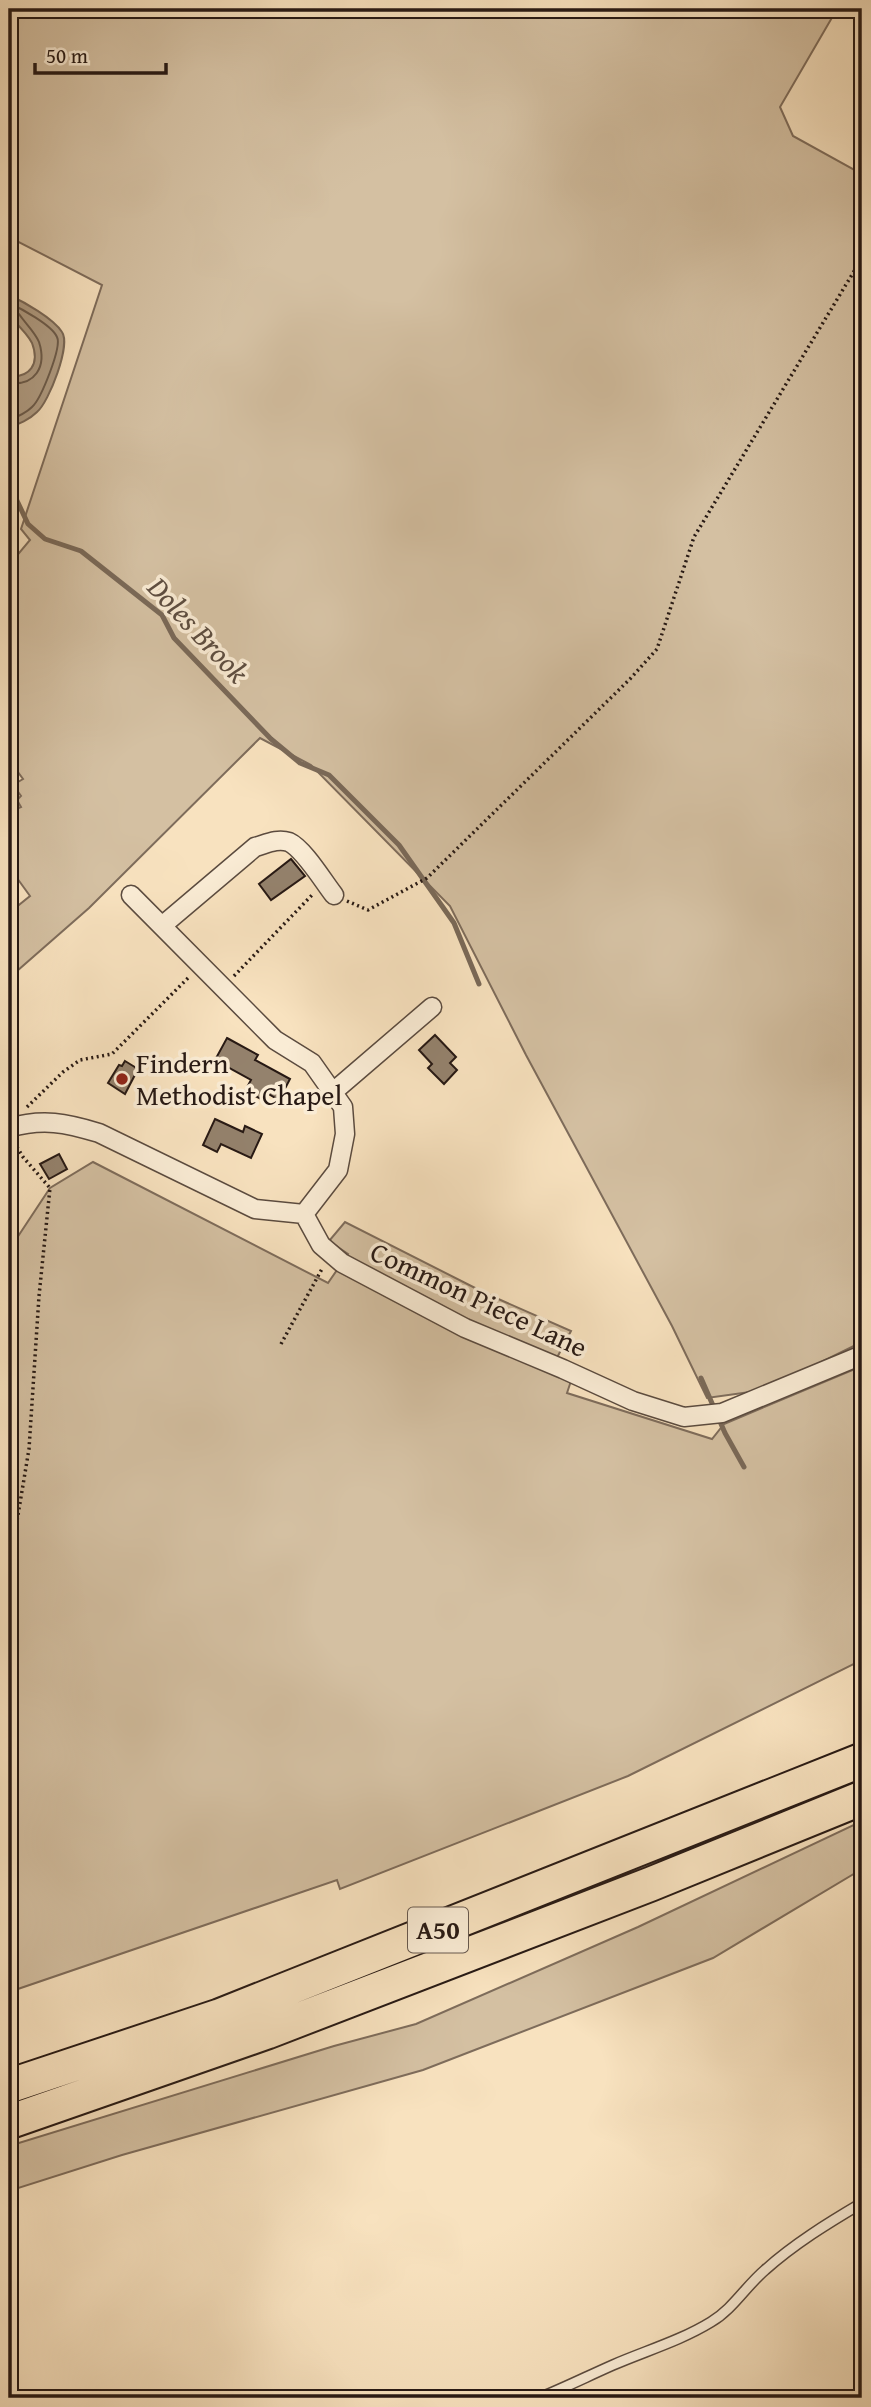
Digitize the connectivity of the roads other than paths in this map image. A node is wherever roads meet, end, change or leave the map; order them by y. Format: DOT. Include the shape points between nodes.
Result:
graph roads {
  1 [pos="131,895"];
  2 [pos="334,895"];
  3 [pos="163,925"];
  4 [pos="432,1007"];
  5 [pos="333,1092"];
  6 [pos="9,1128"];
  7 [pos="304,1214"];
  8 [pos="862,1355"];
  9 [pos="862,1760"];
  10 [pos="862,1798"];
  11 [pos="9,2086"];
  12 [pos="9,2122"];
  13 [pos="862,2203"];
  14 [pos="539,2398"];
  1 -- 3 [label="street"];
  2 -- 3 [label="street" via="297,850 289,843 273,841 255,848"];
  3 -- 5 [label="street" via="275,1040 312,1063"];
  4 -- 5 [label="street"];
  5 -- 7 [label="street" via="343,1107 343,1151 338,1170"];
  6 -- 7 [label="street" via="43,1121 72,1125 99,1133 255,1209"];
  7 -- 8 [label="street, Common Piece Lane" via="321,1245 342,1263 464,1328 633,1401 684,1418 716,1414"];
  9 -- 11 [label="highway, A50" via="219,2016"];
  10 -- 12 [label="highway, A50" via="267,2032"];
  13 -- 14 [label="lane" via="766,2269 712,2322"];
}
